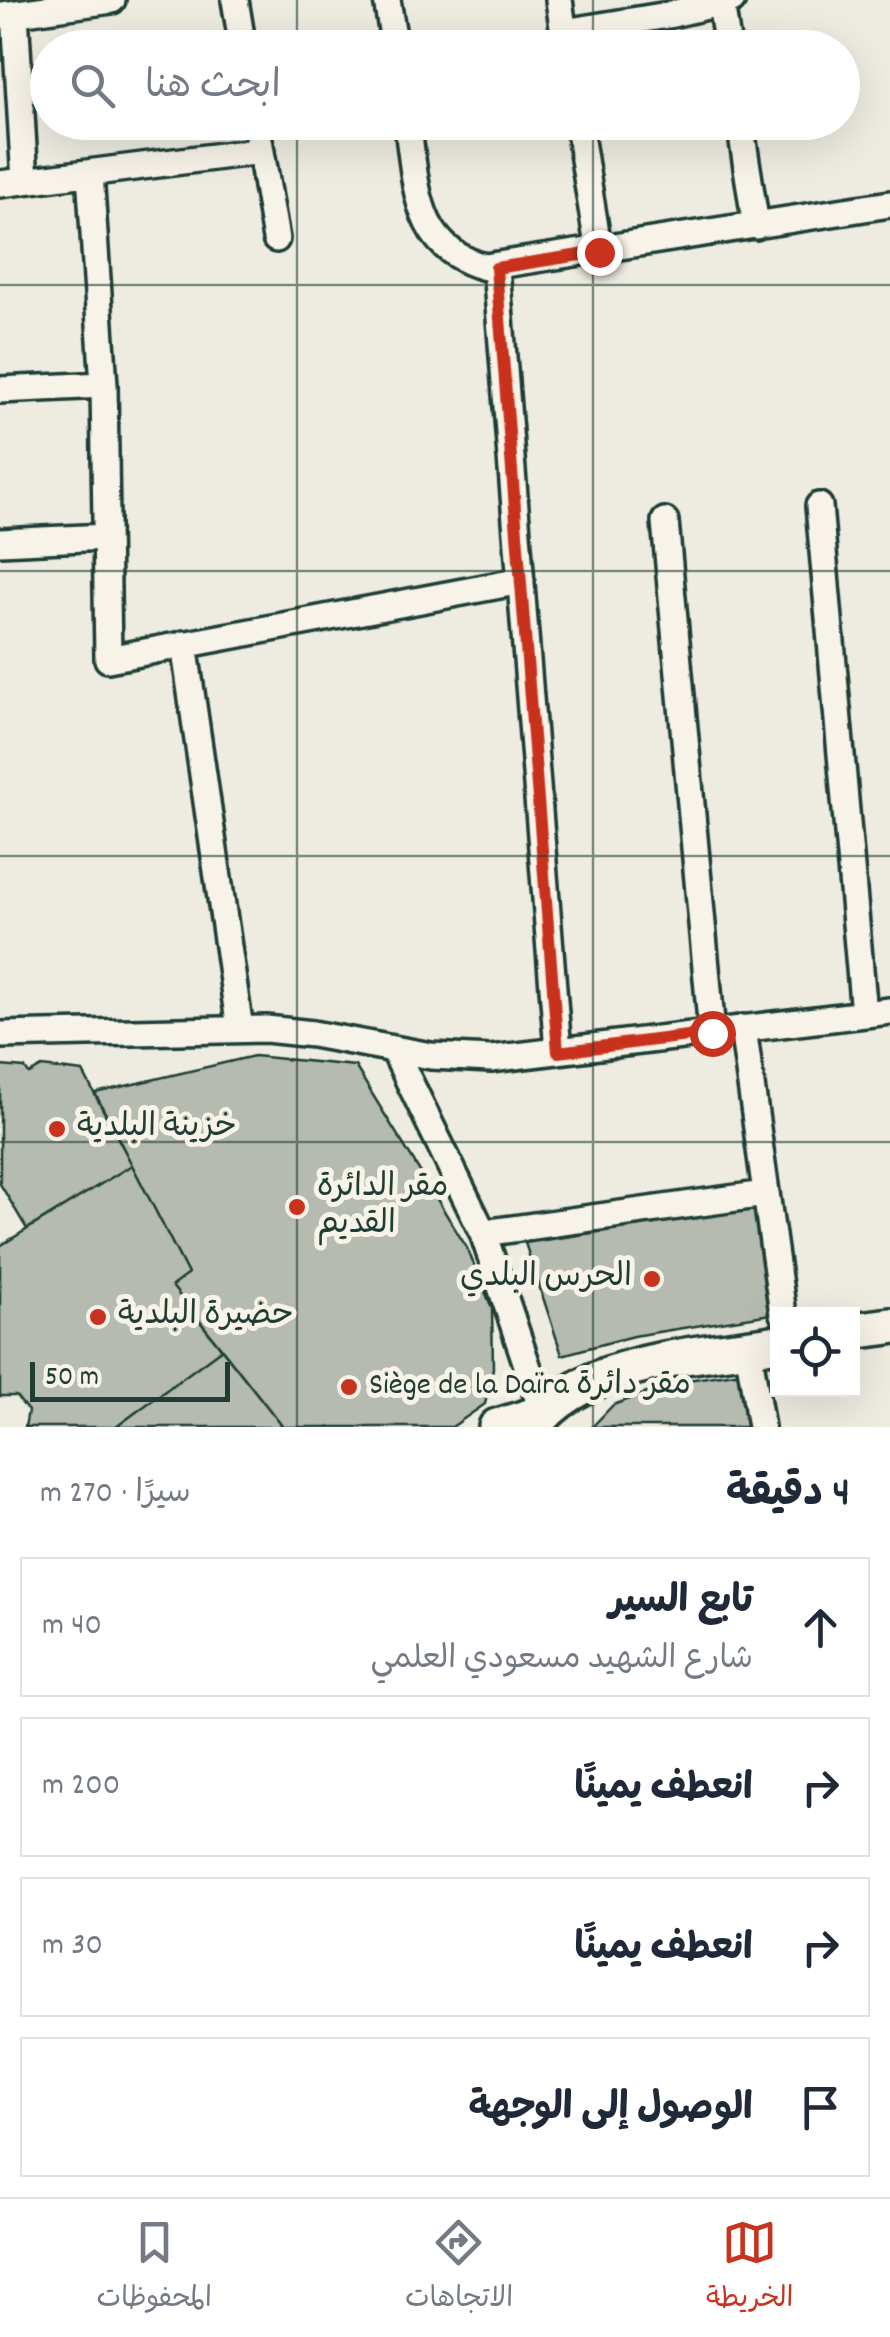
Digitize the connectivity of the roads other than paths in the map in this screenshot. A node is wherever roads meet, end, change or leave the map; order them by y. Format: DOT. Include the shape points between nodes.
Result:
graph roads {
  1 [pos="112,0"];
  2 [pos="235,0"];
  3 [pos="386,0"];
  4 [pos="559,0"];
  5 [pos="727,1"];
  6 [pos="20,10"];
  7 [pos="240,30"];
  8 [pos="391,30"];
  9 [pos="564,30"];
  10 [pos="607,30"];
  11 [pos="728,30"];
  12 [pos="259,140"];
  13 [pos="410,140"];
  14 [pos="581,140"];
  15 [pos="743,140"];
  16 [pos="261,150"];
  17 [pos="90,173"];
  18 [pos="12,183"];
  19 [pos="890,204"];
  20 [pos="756,226"];
  21 [pos="276,239"];
  22 [pos="599,252"];
  23 [pos="496,268"];
  24 [pos="104,384"];
  25 [pos="0,390"];
  26 [pos="819,506"];
  27 [pos="665,522"];
  28 [pos="106,538"];
  29 [pos="0,542"];
  30 [pos="521,581"];
  31 [pos="184,644"];
  32 [pos="890,1010"];
  33 [pos="864,1014"];
  34 [pos="743,1028"];
  35 [pos="240,1029"];
  36 [pos="5,1031"];
  37 [pos="712,1033"];
  38 [pos="394,1050"];
  39 [pos="558,1052"];
  40 [pos="765,1194"];
  41 [pos="483,1233"];
  42 [pos="782,1307"];
  43 [pos="890,1326"];
  44 [pos="860,1331"];
  45 [pos="763,1346"];
  46 [pos="538,1420"];
  47 [pos="497,1427"];
  48 [pos="761,1427"];
  1 -- 6 [label="street"];
  2 -- 7 [label="street"];
  3 -- 8 [label="street"];
  4 -- 9 [label="street"];
  5 -- 10 [label="street"];
  5 -- 11 [label="street"];
  6 -- 18 [label="street"];
  12 -- 16 [label="street"];
  13 -- 23 [label="street" via="421,207 434,236 456,257"];
  14 -- 22 [label="street"];
  15 -- 20 [label="street"];
  16 -- 17 [label="street"];
  16 -- 21 [label="street"];
  17 -- 18 [label="street"];
  17 -- 24 [label="street"];
  19 -- 20 [label="street"];
  20 -- 22 [label="street"];
  22 -- 23 [label="street"];
  23 -- 30 [label="street"];
  24 -- 25 [label="street"];
  24 -- 28 [label="street"];
  26 -- 33 [label="street"];
  27 -- 37 [label="street"];
  28 -- 29 [label="street"];
  28 -- 31 [label="street" via="108,659"];
  30 -- 31 [label="street"];
  30 -- 39 [label="street"];
  31 -- 35 [label="street"];
  32 -- 33 [label="street"];
  33 -- 34 [label="street"];
  34 -- 37 [label="street"];
  34 -- 40 [label="street"];
  35 -- 36 [label="street"];
  35 -- 38 [label="street"];
  37 -- 39 [label="street"];
  38 -- 39 [label="street" via="461,1058"];
  38 -- 41 [label="street"];
  40 -- 41 [label="street"];
  40 -- 42 [label="street"];
  41 -- 46 [label="street"];
  43 -- 44 [label="main road"];
  45 -- 46 [label="main road" via="632,1366 577,1390"];
  45 -- 48 [label="street"];
  46 -- 47 [label="main road"];
}
